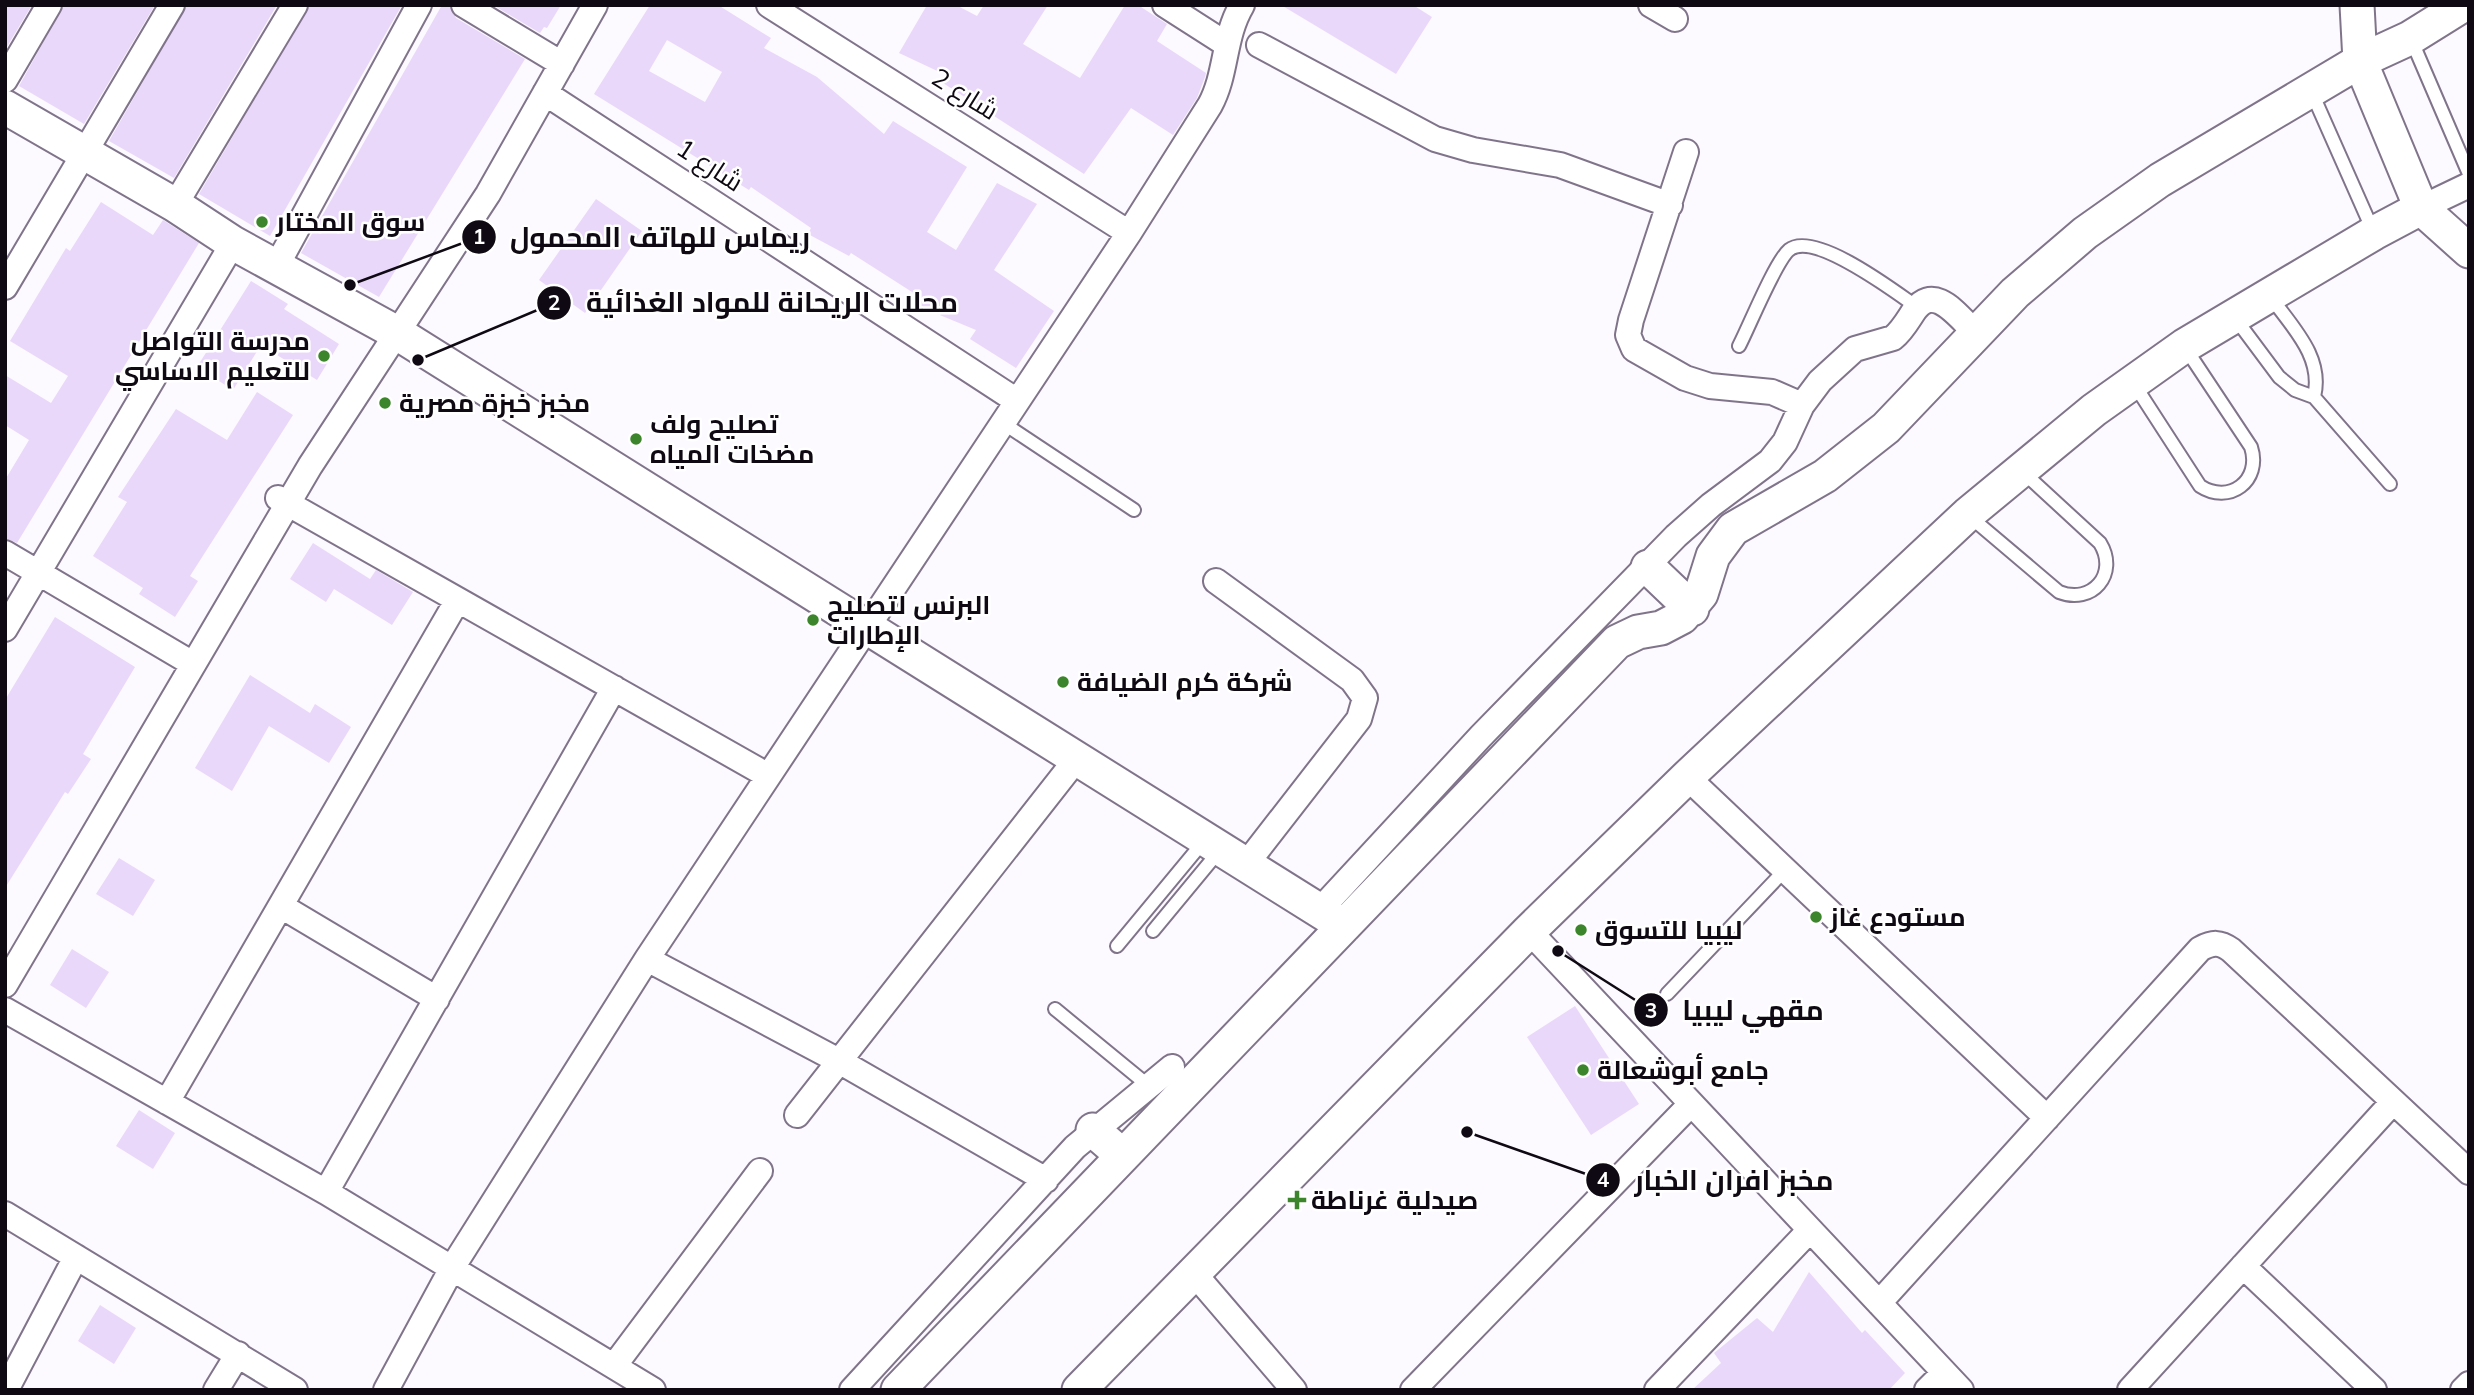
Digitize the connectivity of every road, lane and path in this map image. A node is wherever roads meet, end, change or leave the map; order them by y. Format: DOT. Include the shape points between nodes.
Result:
graph roads {
  1 [pos="49,5"];
  2 [pos="172,5"];
  3 [pos="295,5"];
  4 [pos="419,5"];
  5 [pos="464,5"];
  6 [pos="578,5"];
  7 [pos="595,5"];
  8 [pos="769,5"];
  9 [pos="1165,5"];
  10 [pos="1242,5"];
  11 [pos="1651,5"];
  12 [pos="2357,5"];
  13 [pos="2463,5"];
  14 [pos="1675,19"];
  15 [pos="2410,38"];
  16 [pos="1226,44"];
  17 [pos="1259,45"];
  18 [pos="555,60"];
  19 [pos="2360,61"];
  20 [pos="5,80"];
  21 [pos="2310,90"];
  22 [pos="545,93"];
  23 [pos="5,107"];
  24 [pos="83,152"];
  25 [pos="1686,152"];
  26 [pos="2469,174"];
  27 [pos="2469,185"];
  28 [pos="175,205"];
  29 [pos="1670,205"];
  30 [pos="2421,208"];
  31 [pos="1129,233"];
  32 [pos="2374,233"];
  33 [pos="233,243"];
  34 [pos="2469,251"];
  35 [pos="276,267"];
  36 [pos="5,287"];
  37 [pos="2269,295"];
  38 [pos="1917,307"];
  39 [pos="2234,317"];
  40 [pos="392,330"];
  41 [pos="1976,333"];
  42 [pos="1739,346"];
  43 [pos="2184,346"];
  44 [pos="2132,382"];
  45 [pos="2314,397"];
  46 [pos="1017,401"];
  47 [pos="1802,405"];
  48 [pos="1003,423"];
  49 [pos="2020,469"];
  50 [pos="2390,484"];
  51 [pos="283,501"];
  52 [pos="1134,510"];
  53 [pos="1968,514"];
  54 [pos="5,553"];
  55 [pos="1648,566"];
  56 [pos="38,572"];
  57 [pos="1216,581"];
  58 [pos="457,601"];
  59 [pos="1692,609"];
  60 [pos="867,627"];
  61 [pos="5,629"];
  62 [pos="187,660"];
  63 [pos="614,688"];
  64 [pos="1077,757"];
  65 [pos="767,775"];
  66 [pos="1687,777"];
  67 [pos="1225,849"];
  68 [pos="1786,869"];
  69 [pos="281,906"];
  70 [pos="1331,918"];
  71 [pos="1153,930"];
  72 [pos="1529,931"];
  73 [pos="1117,946"];
  74 [pos="647,960"];
  75 [pos="5,964"];
  76 [pos="5,985"];
  77 [pos="1667,994"];
  78 [pos="437,999"];
  79 [pos="1055,1009"];
  80 [pos="5,1010"];
  81 [pos="839,1061"];
  82 [pos="1172,1067"];
  83 [pos="1150,1087"];
  84 [pos="167,1102"];
  85 [pos="2393,1102"];
  86 [pos="1691,1104"];
  87 [pos="797,1115"];
  88 [pos="2047,1118"];
  89 [pos="1093,1130"];
  90 [pos="1123,1156"];
  91 [pos="760,1171"];
  92 [pos="2469,1172"];
  93 [pos="1046,1180"];
  94 [pos="326,1192"];
  95 [pos="5,1214"];
  96 [pos="1810,1230"];
  97 [pos="76,1256"];
  98 [pos="2244,1266"];
  99 [pos="453,1268"];
  100 [pos="1192,1271"];
  101 [pos="1879,1303"];
  102 [pos="238,1354"];
  103 [pos="614,1366"];
  104 [pos="1944,1384"];
  105 [pos="2469,1384"];
  106 [pos="2142,1386"];
  107 [pos="6,1390"];
  108 [pos="216,1390"];
  109 [pos="295,1390"];
  110 [pos="386,1390"];
  111 [pos="653,1390"];
  112 [pos="852,1390"];
  113 [pos="898,1390"];
  114 [pos="1079,1390"];
  115 [pos="1294,1390"];
  116 [pos="1413,1390"];
  117 [pos="1657,1390"];
  118 [pos="2374,1390"];
  119 [pos="2463,1390"];
  1 -- 20 [label="street"];
  2 -- 24 [label="street"];
  3 -- 28 [label="street"];
  4 -- 35 [label="street"];
  5 -- 18 [label="street"];
  6 -- 18 [label="street"];
  7 -- 18 [label="street"];
  8 -- 31 [label="street, شارع 2"];
  9 -- 16 [label="street"];
  10 -- 16 [label="street"];
  11 -- 14 [label="street"];
  12 -- 19 [label="street"];
  13 -- 15 [label="street"];
  15 -- 19 [label="street"];
  15 -- 26 [label="lane"];
  16 -- 31 [label="street" via="1216,94"];
  17 -- 29 [label="street" via="1435,139 1560,165"];
  18 -- 22 [label="street"];
  18 -- 40 [label="street"];
  19 -- 21 [label="street"];
  19 -- 30 [label="street"];
  21 -- 32 [label="lane"];
  21 -- 41 [label="street" via="2122,205 2049,262"];
  22 -- 40 [label="street" via="481,205"];
  22 -- 46 [label="street, شارع 1"];
  23 -- 24 [label="street"];
  24 -- 28 [label="street"];
  24 -- 36 [label="street"];
  25 -- 29 [label="street"];
  27 -- 30 [label="street"];
  28 -- 33 [label="street"];
  29 -- 47 [label="street" via="1628,327 1634,349 1697,383 1756,388"];
  30 -- 32 [label="street"];
  30 -- 34 [label="street"];
  31 -- 46 [label="street"];
  32 -- 37 [label="street"];
  33 -- 35 [label="street"];
  33 -- 56 [label="street"];
  35 -- 40 [label="street"];
  37 -- 39 [label="street"];
  37 -- 45 [label="lane" via="2315,363"];
  38 -- 41 [label="street" via="1925,299 1940,300"];
  38 -- 42 [label="lane" via="1840,259 1811,246 1798,246 1782,257"];
  38 -- 47 [label="street" via="1893,338 1863,344 1847,355"];
  39 -- 43 [label="street"];
  39 -- 45 [label="lane" via="2278,377"];
  40 -- 51 [label="street"];
  40 -- 60 [label="street"];
  41 -- 59 [label="street" via="1911,404 1859,450 1789,499 1733,529 1713,556 1705,586"];
  43 -- 44 [label="street"];
  43 -- 44 [label="lane" via="2251,447 2254,464 2243,486 2226,494 2200,486"];
  44 -- 49 [label="street"];
  45 -- 50 [label="lane"];
  46 -- 48 [label="street"];
  47 -- 55 [label="street" via="1785,442 1770,461 1692,520"];
  48 -- 52 [label="lane"];
  48 -- 60 [label="street"];
  49 -- 53 [label="street"];
  49 -- 53 [label="lane" via="2100,543 2107,561 2096,588 2078,596 2059,592"];
  51 -- 58 [label="street"];
  51 -- 62 [label="street"];
  53 -- 66 [label="street"];
  54 -- 56 [label="street"];
  55 -- 59 [label="street"];
  55 -- 70 [label="street" via="1490,727"];
  56 -- 61 [label="street"];
  56 -- 62 [label="street"];
  57 -- 67 [label="street" via="1352,680 1365,698 1359,719"];
  58 -- 63 [label="street"];
  58 -- 69 [label="street"];
  59 -- 70 [label="street" via="1672,624 1617,642"];
  60 -- 64 [label="street"];
  60 -- 65 [label="street"];
  62 -- 75 [label="street"];
  62 -- 76 [label="street"];
  63 -- 65 [label="street"];
  63 -- 78 [label="street"];
  64 -- 67 [label="street"];
  64 -- 81 [label="street"];
  65 -- 74 [label="street"];
  66 -- 68 [label="street"];
  66 -- 72 [label="street"];
  67 -- 70 [label="street"];
  67 -- 71 [label="lane"];
  67 -- 73 [label="lane"];
  68 -- 77 [label="lane"];
  68 -- 88 [label="street"];
  69 -- 78 [label="street"];
  69 -- 84 [label="street"];
  70 -- 90 [label="street"];
  72 -- 86 [label="street"];
  72 -- 100 [label="street"];
  74 -- 81 [label="street"];
  74 -- 99 [label="street"];
  78 -- 94 [label="street"];
  79 -- 83 [label="lane"];
  80 -- 84 [label="street"];
  81 -- 87 [label="street"];
  81 -- 93 [label="street"];
  82 -- 83 [label="street"];
  83 -- 89 [label="street"];
  84 -- 94 [label="street"];
  85 -- 88 [label="street" via="2231,950 2210,943 2200,948"];
  85 -- 92 [label="street"];
  85 -- 98 [label="street"];
  86 -- 96 [label="street"];
  86 -- 116 [label="street"];
  88 -- 101 [label="street"];
  89 -- 90 [label="street"];
  89 -- 93 [label="street"];
  90 -- 113 [label="street"];
  91 -- 103 [label="street"];
  93 -- 112 [label="street"];
  94 -- 99 [label="street"];
  95 -- 97 [label="street"];
  96 -- 101 [label="street"];
  96 -- 117 [label="street"];
  97 -- 102 [label="street"];
  97 -- 107 [label="street"];
  98 -- 106 [label="street"];
  98 -- 118 [label="street"];
  99 -- 103 [label="street"];
  99 -- 110 [label="street"];
  100 -- 114 [label="street"];
  100 -- 115 [label="street"];
  101 -- 104 [label="street"];
  102 -- 108 [label="street"];
  102 -- 109 [label="street"];
  103 -- 111 [label="street"];
  105 -- 119 [label="street"];
}
